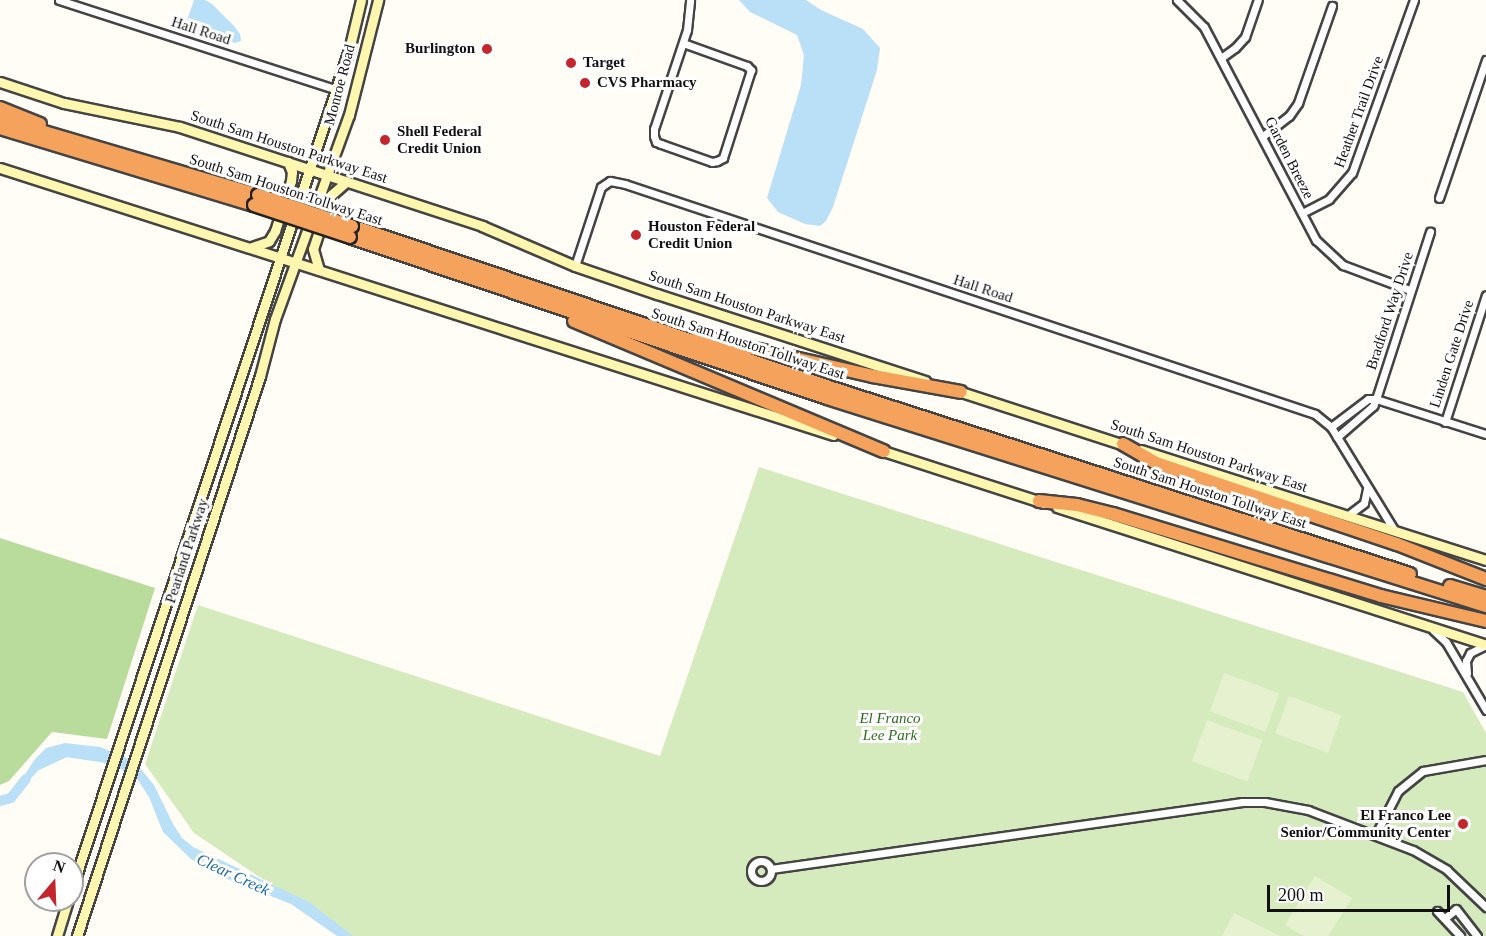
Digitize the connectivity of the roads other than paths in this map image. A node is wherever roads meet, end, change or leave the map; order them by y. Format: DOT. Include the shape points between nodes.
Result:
graph roads {
  1 [pos="59,0"];
  2 [pos="361,0"];
  3 [pos="378,0"];
  4 [pos="690,0"];
  5 [pos="1177,0"];
  6 [pos="1258,0"];
  7 [pos="1414,0"];
  8 [pos="1332,6"];
  9 [pos="683,43"];
  10 [pos="349,50"];
  11 [pos="364,54"];
  12 [pos="1221,58"];
  13 [pos="1486,60"];
  14 [pos="0,82"];
  15 [pos="335,89"];
  16 [pos="0,108"];
  17 [pos="0,119"];
  18 [pos="0,128"];
  19 [pos="1263,136"];
  20 [pos="0,137"];
  21 [pos="102,154"];
  22 [pos="288,162"];
  23 [pos="0,168"];
  24 [pos="309,169"];
  25 [pos="327,176"];
  26 [pos="346,182"];
  27 [pos="1439,198"];
  28 [pos="1302,213"];
  29 [pos="351,231"];
  30 [pos="1430,232"];
  31 [pos="250,247"];
  32 [pos="279,257"];
  33 [pos="294,262"];
  34 [pos="575,266"];
  35 [pos="319,270"];
  36 [pos="1410,290"];
  37 [pos="1486,295"];
  38 [pos="538,302"];
  39 [pos="642,325"];
  40 [pos="961,392"];
  41 [pos="1376,399"];
  42 [pos="229,409"];
  43 [pos="247,415"];
  44 [pos="1445,422"];
  45 [pos="1331,427"];
  46 [pos="1486,434"];
  47 [pos="1337,437"];
  48 [pos="1123,444"];
  49 [pos="884,451"];
  50 [pos="1368,489"];
  51 [pos="1040,501"];
  52 [pos="1347,516"];
  53 [pos="1396,532"];
  54 [pos="186,543"];
  55 [pos="204,548"];
  56 [pos="1486,560"];
  57 [pos="1486,579"];
  58 [pos="1486,597"];
  59 [pos="1486,606"];
  60 [pos="1486,621"];
  61 [pos="1426,625"];
  62 [pos="1486,645"];
  63 [pos="1467,675"];
  64 [pos="1486,710"];
  65 [pos="1486,760"];
  66 [pos="1376,834"];
  67 [pos="83,852"];
  68 [pos="771,869"];
  69 [pos="1486,907"];
  70 [pos="1437,911"];
  71 [pos="64,912"];
  72 [pos="1445,918"];
  73 [pos="57,936"];
  74 [pos="77,936"];
  75 [pos="1460,936"];
  76 [pos="1477,936"];
  1 -- 15 [label="street, Hall Road"];
  2 -- 10 [label="main road, Monroe Road"];
  3 -- 11 [label="main road, Monroe Road"];
  4 -- 9 [label="street"];
  5 -- 12 [label="street, Garden Breeze" via="1204,27"];
  6 -- 12 [label="street" via="1245,37"];
  7 -- 28 [label="street, Heather Trail Drive" via="1352,173 1329,199"];
  8 -- 19 [label="street" via="1298,103 1289,116"];
  9 -- 9 [label="street" via="747,66 752,75 723,158 712,162 656,142 654,129"];
  10 -- 11 [label="main road"];
  10 -- 15 [label="main road, Monroe Road"];
  11 -- 25 [label="main road, Monroe Road" via="349,115"];
  12 -- 19 [label="street, Garden Breeze"];
  13 -- 27 [label="street"];
  14 -- 22 [label="main road, South Sam Houston Parkway East" via="64,103 180,127"];
  15 -- 24 [label="main road, Monroe Road"];
  16 -- 21 [label="highway"];
  17 -- 21 [label="highway, South Sam Houston Tollway East"];
  18 -- 21 [label="highway, South Sam Houston Tollway East"];
  19 -- 28 [label="street, Garden Breeze"];
  20 -- 21 [label="highway"];
  21 -- 29 [label="highway, South Sam Houston Tollway East, bridge"];
  22 -- 24 [label="main road, South Sam Houston Parkway East"];
  22 -- 31 [label="main road" via="291,181 275,231 262,246"];
  23 -- 31 [label="main road"];
  24 -- 25 [label="main road, South Sam Houston Parkway East"];
  24 -- 32 [label="main road, Pearland Parkway"];
  25 -- 26 [label="main road, South Sam Houston Parkway East"];
  25 -- 33 [label="main road, Pearland Parkway"];
  26 -- 34 [label="main road, South Sam Houston Parkway East" via="482,226"];
  26 -- 35 [label="main road" via="331,195 313,249"];
  28 -- 36 [label="street, Garden Breeze" via="1316,240 1343,265"];
  29 -- 38 [label="highway, South Sam Houston Tollway East"];
  29 -- 39 [label="highway, South Sam Houston Tollway East"];
  30 -- 36 [label="street, Bradford Way Drive"];
  31 -- 32 [label="main road"];
  32 -- 33 [label="main road"];
  32 -- 42 [label="main road, Pearland Parkway"];
  33 -- 35 [label="main road"];
  33 -- 43 [label="main road, Pearland Parkway"];
  34 -- 40 [label="main road, South Sam Houston Parkway East"];
  34 -- 45 [label="street, Hall Road" via="601,187 610,181 618,182 1302,408"];
  35 -- 49 [label="main road"];
  36 -- 41 [label="street, Bradford Way Drive"];
  37 -- 44 [label="street, Linden Gate Drive"];
  38 -- 49 [label="highway" via="565,318"];
  38 -- 59 [label="highway, South Sam Houston Tollway East" via="827,398"];
  39 -- 40 [label="highway"];
  39 -- 58 [label="highway, South Sam Houston Tollway East"];
  40 -- 48 [label="main road, South Sam Houston Parkway East"];
  41 -- 44 [label="street"];
  41 -- 45 [label="street" via="1368,399"];
  41 -- 47 [label="street"];
  42 -- 43 [label="main road"];
  42 -- 54 [label="main road, Pearland Parkway"];
  43 -- 55 [label="main road, Pearland Parkway"];
  44 -- 46 [label="street"];
  45 -- 47 [label="street, Hall Road"];
  47 -- 50 [label="street, Hall Road"];
  48 -- 52 [label="main road, South Sam Houston Parkway East"];
  48 -- 57 [label="highway" via="1156,463 1397,544"];
  49 -- 51 [label="main road"];
  50 -- 52 [label="street" via="1364,503"];
  50 -- 53 [label="street, Hall Road"];
  51 -- 60 [label="highway" via="1113,514 1381,596"];
  51 -- 61 [label="main road"];
  52 -- 53 [label="main road, South Sam Houston Parkway East"];
  53 -- 56 [label="main road, South Sam Houston Parkway East"];
  54 -- 55 [label="main road"];
  54 -- 67 [label="main road, Pearland Parkway"];
  55 -- 74 [label="main road, Pearland Parkway"];
  61 -- 62 [label="main road"];
  61 -- 63 [label="street" via="1446,642"];
  62 -- 63 [label="street" via="1470,653"];
  63 -- 64 [label="street"];
  65 -- 66 [label="street" via="1423,771 1398,791"];
  66 -- 68 [label="street" via="1300,808 1242,802"];
  66 -- 69 [label="street" via="1439,864"];
  70 -- 72 [label="street"];
  71 -- 73 [label="main road"];
  72 -- 75 [label="street"];
  72 -- 76 [label="street" via="1456,909"];
}
